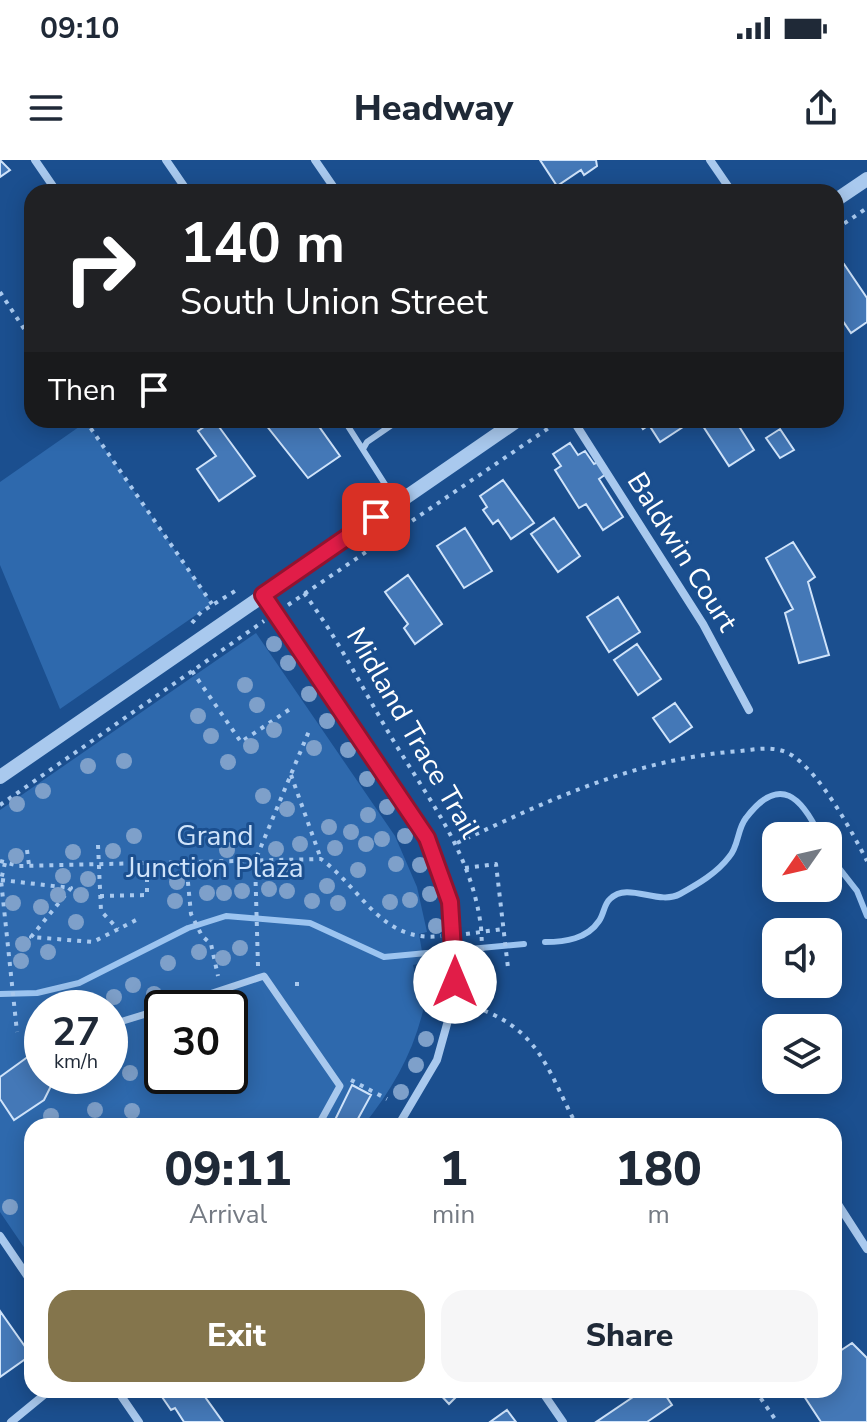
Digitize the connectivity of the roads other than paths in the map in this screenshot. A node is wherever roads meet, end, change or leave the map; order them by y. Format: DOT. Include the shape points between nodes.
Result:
graph roads {
  1 [pos="35,160"];
  2 [pos="166,160"];
  3 [pos="315,160"];
  4 [pos="710,160"];
  5 [pos="867,179"];
  6 [pos="52,184"];
  7 [pos="182,184"];
  8 [pos="332,184"];
  9 [pos="726,184"];
  10 [pos="844,195"];
  11 [pos="349,428"];
  12 [pos="387,428"];
  13 [pos="495,428"];
  14 [pos="578,428"];
  15 [pos="363,449"];
  16 [pos="397,503"];
  17 [pos="263,595"];
  18 [pos="749,710"];
  19 [pos="0,777"];
  20 [pos="222,990"];
  21 [pos="322,1118"];
  22 [pos="403,1118"];
  23 [pos="842,1210"];
  24 [pos="0,1236"];
  25 [pos="867,1249"];
  26 [pos="24,1271"];
  27 [pos="40,1398"];
  28 [pos="122,1398"];
  29 [pos="546,1398"];
  30 [pos="11,1422"];
  31 [pos="139,1422"];
  32 [pos="563,1422"];
  1 -- 6 [label="street"];
  2 -- 7 [label="street"];
  3 -- 8 [label="street"];
  4 -- 9 [label="street"];
  5 -- 10 [label="street"];
  11 -- 15 [label="lane"];
  12 -- 15 [label="lane"];
  13 -- 16 [label="street"];
  14 -- 18 [label="street, Baldwin Court" via="703,624"];
  15 -- 16 [label="lane"];
  16 -- 17 [label="street"];
  17 -- 19 [label="street"];
  17 -- 22 [label="street, bridge" via="422,828 443,875 456,961 452,1006 433,1068"];
  20 -- 21 [label="street" via="264,976 340,1086"];
  23 -- 25 [label="street"];
  24 -- 26 [label="street"];
  27 -- 30 [label="street"];
  28 -- 31 [label="street"];
  29 -- 32 [label="street"];
}
